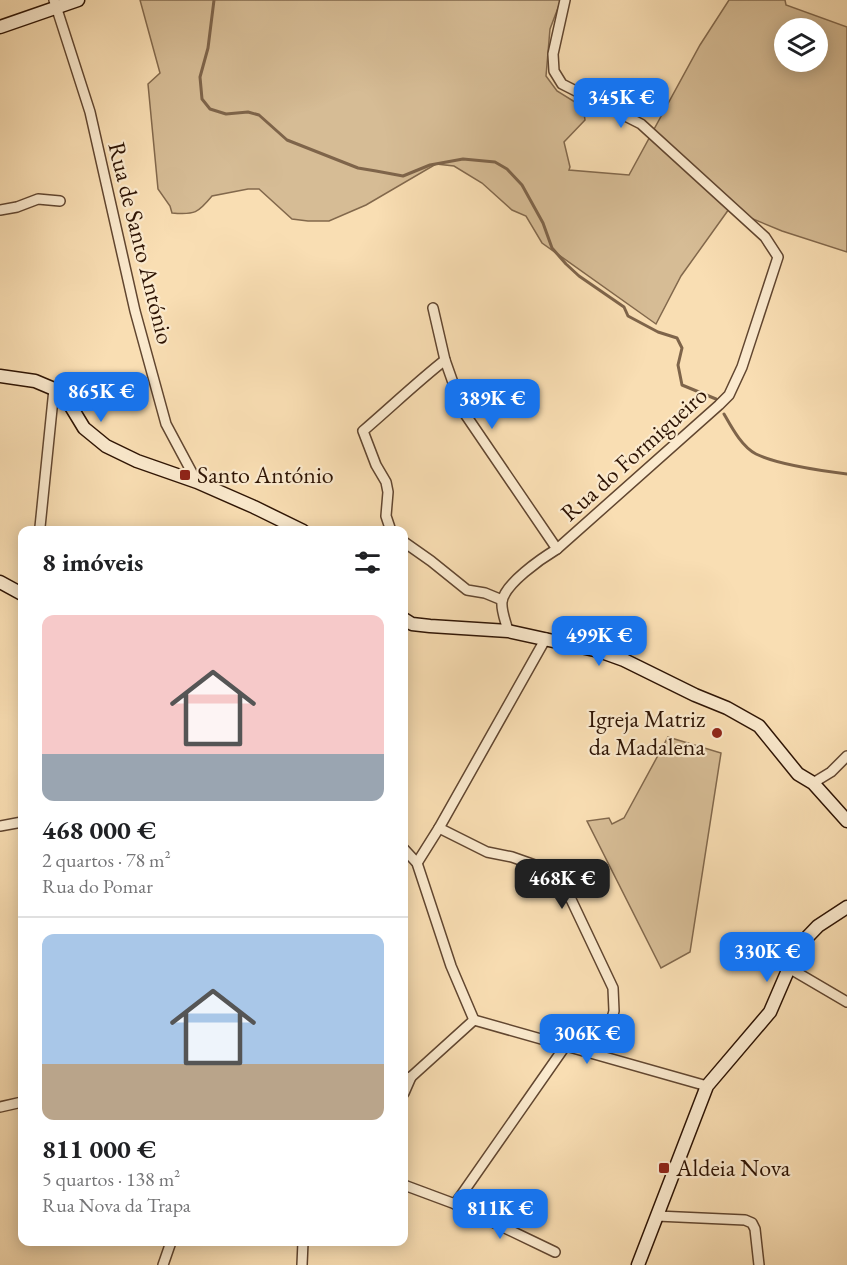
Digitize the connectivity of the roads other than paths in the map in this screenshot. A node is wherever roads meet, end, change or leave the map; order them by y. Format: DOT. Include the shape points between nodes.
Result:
graph roads {
  1 [pos="78,0"];
  2 [pos="565,0"];
  3 [pos="56,4"];
  4 [pos="0,27"];
  5 [pos="60,201"];
  6 [pos="0,210"];
  7 [pos="433,308"];
  8 [pos="445,360"];
  9 [pos="0,376"];
  10 [pos="54,388"];
  11 [pos="197,482"];
  12 [pos="40,526"];
  13 [pos="283,526"];
  14 [pos="389,526"];
  15 [pos="408,545"];
  16 [pos="557,549"];
  17 [pos="0,582"];
  18 [pos="18,592"];
  19 [pos="502,600"];
  20 [pos="408,622"];
  21 [pos="508,631"];
  22 [pos="546,638"];
  23 [pos="847,756"];
  24 [pos="813,783"];
  25 [pos="847,821"];
  26 [pos="18,823"];
  27 [pos="0,826"];
  28 [pos="439,828"];
  29 [pos="408,853"];
  30 [pos="417,863"];
  31 [pos="847,908"];
  32 [pos="789,968"];
  33 [pos="847,1002"];
  34 [pos="474,1020"];
  35 [pos="566,1045"];
  36 [pos="602,1055"];
  37 [pos="408,1078"];
  38 [pos="707,1086"];
  39 [pos="18,1103"];
  40 [pos="0,1107"];
  41 [pos="408,1186"];
  42 [pos="455,1204"];
  43 [pos="657,1216"];
  44 [pos="170,1246"];
  45 [pos="303,1246"];
  46 [pos="555,1252"];
  47 [pos="163,1265"];
  48 [pos="302,1265"];
  49 [pos="638,1265"];
  50 [pos="759,1265"];
  1 -- 3 [label="street"];
  2 -- 16 [label="street, Rua do Formigueiro" via="553,54 554,71 562,84 641,124 765,237 778,257 729,395"];
  3 -- 4 [label="street"];
  3 -- 11 [label="street, Rua de Santo António" via="90,112 135,310 166,424"];
  5 -- 6 [label="street" via="38,199"];
  7 -- 8 [label="street"];
  8 -- 14 [label="street" via="363,430 386,482"];
  8 -- 16 [label="street" via="463,411"];
  9 -- 10 [label="street"];
  10 -- 11 [label="street" via="67,400 84,428 106,447"];
  10 -- 12 [label="street"];
  11 -- 13 [label="street"];
  15 -- 19 [label="street" via="467,590"];
  16 -- 19 [label="street, Rua do Formigueiro" via="536,563"];
  17 -- 18 [label="street"];
  19 -- 21 [label="street"];
  20 -- 21 [label="street"];
  21 -- 22 [label="street"];
  22 -- 24 [label="street" via="624,660 727,708 759,726 798,774"];
  22 -- 28 [label="street"];
  23 -- 24 [label="street"];
  24 -- 25 [label="street"];
  26 -- 27 [label="street"];
  28 -- 30 [label="street"];
  28 -- 36 [label="street" via="487,852 546,869 557,877 613,988 614,1011"];
  29 -- 30 [label="street"];
  30 -- 34 [label="street" via="451,966"];
  31 -- 32 [label="street" via="818,926 795,951"];
  32 -- 33 [label="street"];
  32 -- 38 [label="street" via="770,1012"];
  34 -- 35 [label="street"];
  34 -- 37 [label="street"];
  35 -- 36 [label="street"];
  35 -- 42 [label="street"];
  36 -- 38 [label="street"];
  38 -- 43 [label="street"];
  39 -- 40 [label="street"];
  41 -- 42 [label="street"];
  42 -- 46 [label="street"];
  43 -- 49 [label="street"];
  43 -- 50 [label="street" via="752,1223"];
  44 -- 47 [label="street"];
  45 -- 48 [label="street"];
}
